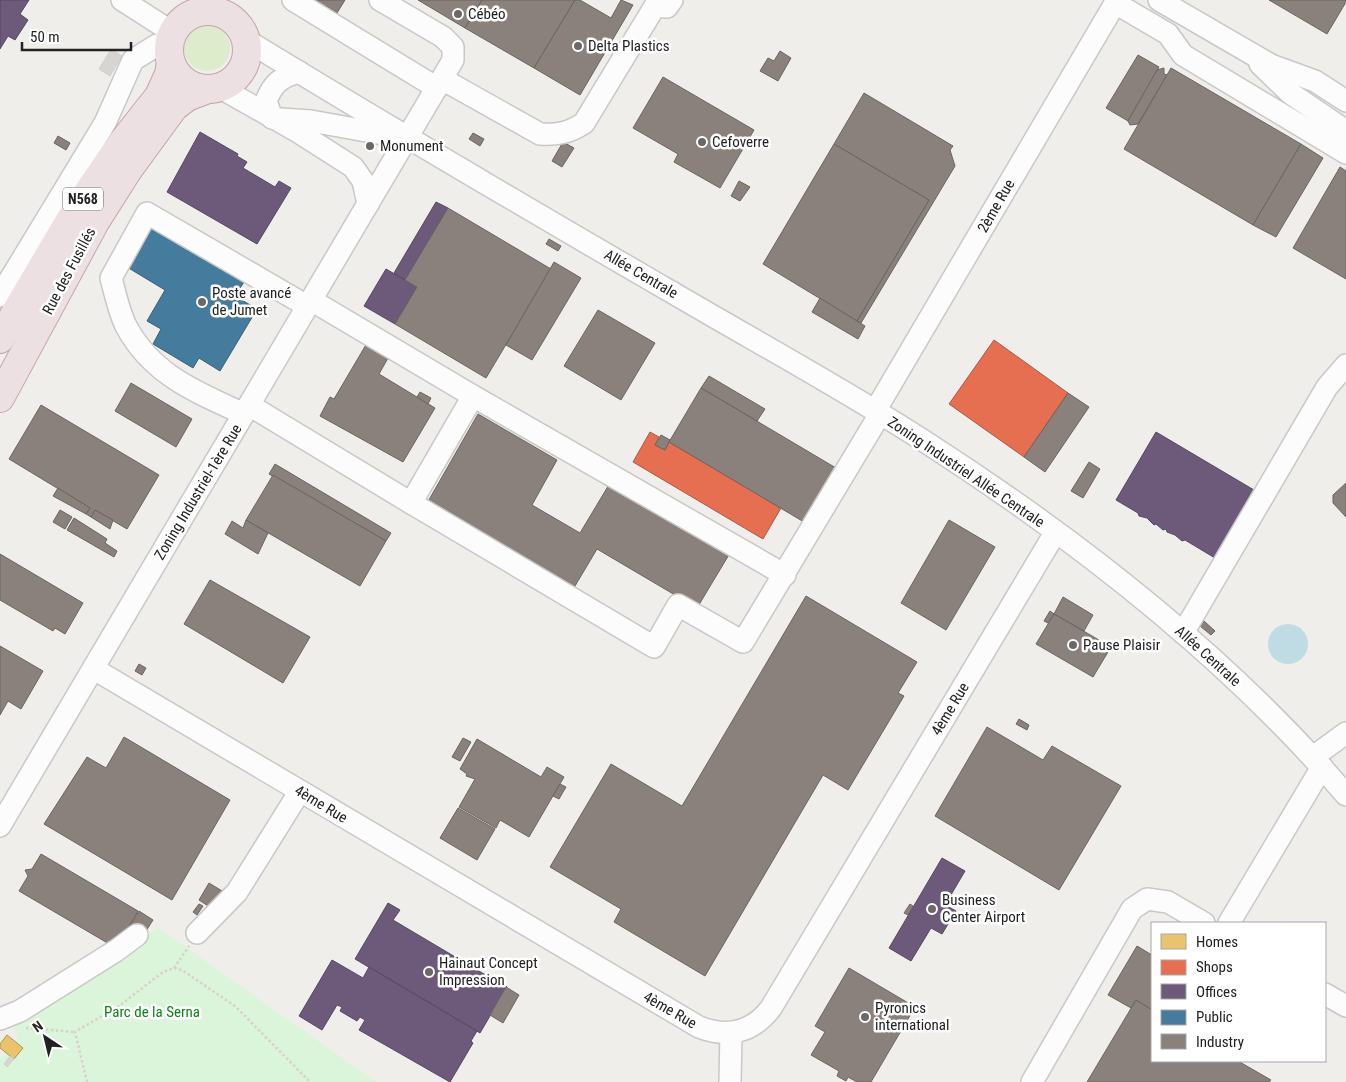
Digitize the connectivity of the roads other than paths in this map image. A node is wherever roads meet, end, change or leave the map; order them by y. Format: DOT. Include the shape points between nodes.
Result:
graph roads {
  1 [pos="122,0"];
  2 [pos="293,0"];
  3 [pos="380,0"];
  4 [pos="672,0"];
  5 [pos="1159,0"];
  6 [pos="1116,2"];
  7 [pos="211,5"];
  8 [pos="241,22"];
  9 [pos="171,46"];
  10 [pos="1246,50"];
  11 [pos="299,72"];
  12 [pos="439,84"];
  13 [pos="214,88"];
  14 [pos="1346,101"];
  15 [pos="272,118"];
  16 [pos="1346,131"];
  17 [pos="406,138"];
  18 [pos="1346,153"];
  19 [pos="368,204"];
  20 [pos="0,296"];
  21 [pos="309,303"];
  22 [pos="0,339"];
  23 [pos="1346,365"];
  24 [pos="473,396"];
  25 [pos="0,398"];
  26 [pos="247,410"];
  27 [pos="878,413"];
  28 [pos="411,504"];
  29 [pos="1055,533"];
  30 [pos="785,575"];
  31 [pos="1183,633"];
  32 [pos="94,669"];
  33 [pos="1346,733"];
  34 [pos="1318,762"];
  35 [pos="300,791"];
  36 [pos="1346,795"];
  37 [pos="0,826"];
  38 [pos="1202,922"];
  39 [pos="1230,922"];
  40 [pos="197,933"];
  41 [pos="137,935"];
  42 [pos="1326,995"];
  43 [pos="1346,1006"];
  44 [pos="9,1023"];
  45 [pos="731,1033"];
  46 [pos="730,1082"];
  47 [pos="1032,1082"];
  1 -- 9 [label="street"];
  2 -- 12 [label="street"];
  3 -- 12 [label="street, Zoning Industriel-1ère Rue" via="443,37 453,47 453,60"];
  4 -- 12 [label="street" via="667,8 655,6 584,123 574,130 558,135 540,134"];
  5 -- 10 [label="street"];
  6 -- 18 [label="street" via="1168,34 1183,54"];
  6 -- 27 [label="street, 2ème Rue"];
  7 -- 8 [label="highway" via="218,12"];
  7 -- 9 [label="highway" via="181,21"];
  8 -- 11 [label="street, Allée Centrale"];
  8 -- 13 [label="highway, N568" via="247,52 244,64 230,82"];
  9 -- 13 [label="highway" via="181,79 189,84"];
  9 -- 20 [label="street" via="157,45 133,60 105,122"];
  9 -- 22 [label="highway, Rue des Fusillés / N568" via="169,74 159,96 76,210"];
  10 -- 14 [label="street" via="1271,65 1315,81"];
  10 -- 16 [label="street" via="1290,93"];
  11 -- 15 [label="street" via="282,77 271,88 266,101"];
  11 -- 17 [label="street, Allée Centrale"];
  12 -- 17 [label="street, Zoning Industriel-1ère Rue"];
  13 -- 15 [label="street"];
  13 -- 25 [label="highway, Rue des Fusillés / N568" via="187,97 174,107 128,170 95,222"];
  15 -- 17 [label="street" via="311,121"];
  15 -- 19 [label="street" via="353,167 363,181"];
  17 -- 19 [label="street, Zoning Industriel-1ère Rue"];
  17 -- 27 [label="street, Allée Centrale"];
  19 -- 21 [label="street, Zoning Industriel-1ère Rue"];
  21 -- 24 [label="street"];
  21 -- 26 [label="street, Zoning Industriel-1ère Rue"];
  21 -- 26 [label="street" via="147,214 111,278 126,325 151,362 187,388"];
  23 -- 31 [label="street" via="1327,387"];
  24 -- 28 [label="street"];
  24 -- 30 [label="street"];
  26 -- 28 [label="street"];
  26 -- 32 [label="street, Zoning Industriel-1ère Rue"];
  27 -- 29 [label="street, Zoning Industriel Allée Centrale"];
  27 -- 30 [label="street, 2ème Rue"];
  28 -- 30 [label="street, 2ème Rue" via="654,647 678,605 744,642"];
  29 -- 31 [label="street, Allée Centrale"];
  29 -- 45 [label="street, 4ème Rue" via="771,1008 762,1021"];
  31 -- 34 [label="street, Allée Centrale" via="1281,722"];
  32 -- 35 [label="street, 4ème Rue"];
  32 -- 37 [label="street, Zoning Industriel-1ère Rue"];
  33 -- 34 [label="street"];
  34 -- 36 [label="street, Allée Centrale"];
  34 -- 39 [label="street"];
  35 -- 40 [label="street" via="237,892"];
  35 -- 45 [label="street, 4ème Rue" via="699,1027 714,1033"];
  38 -- 47 [label="street" via="1168,902 1146,899 1132,909"];
  41 -- 44 [label="street" via="20,1011"];
  42 -- 43 [label="street"];
  45 -- 46 [label="street"];
}
